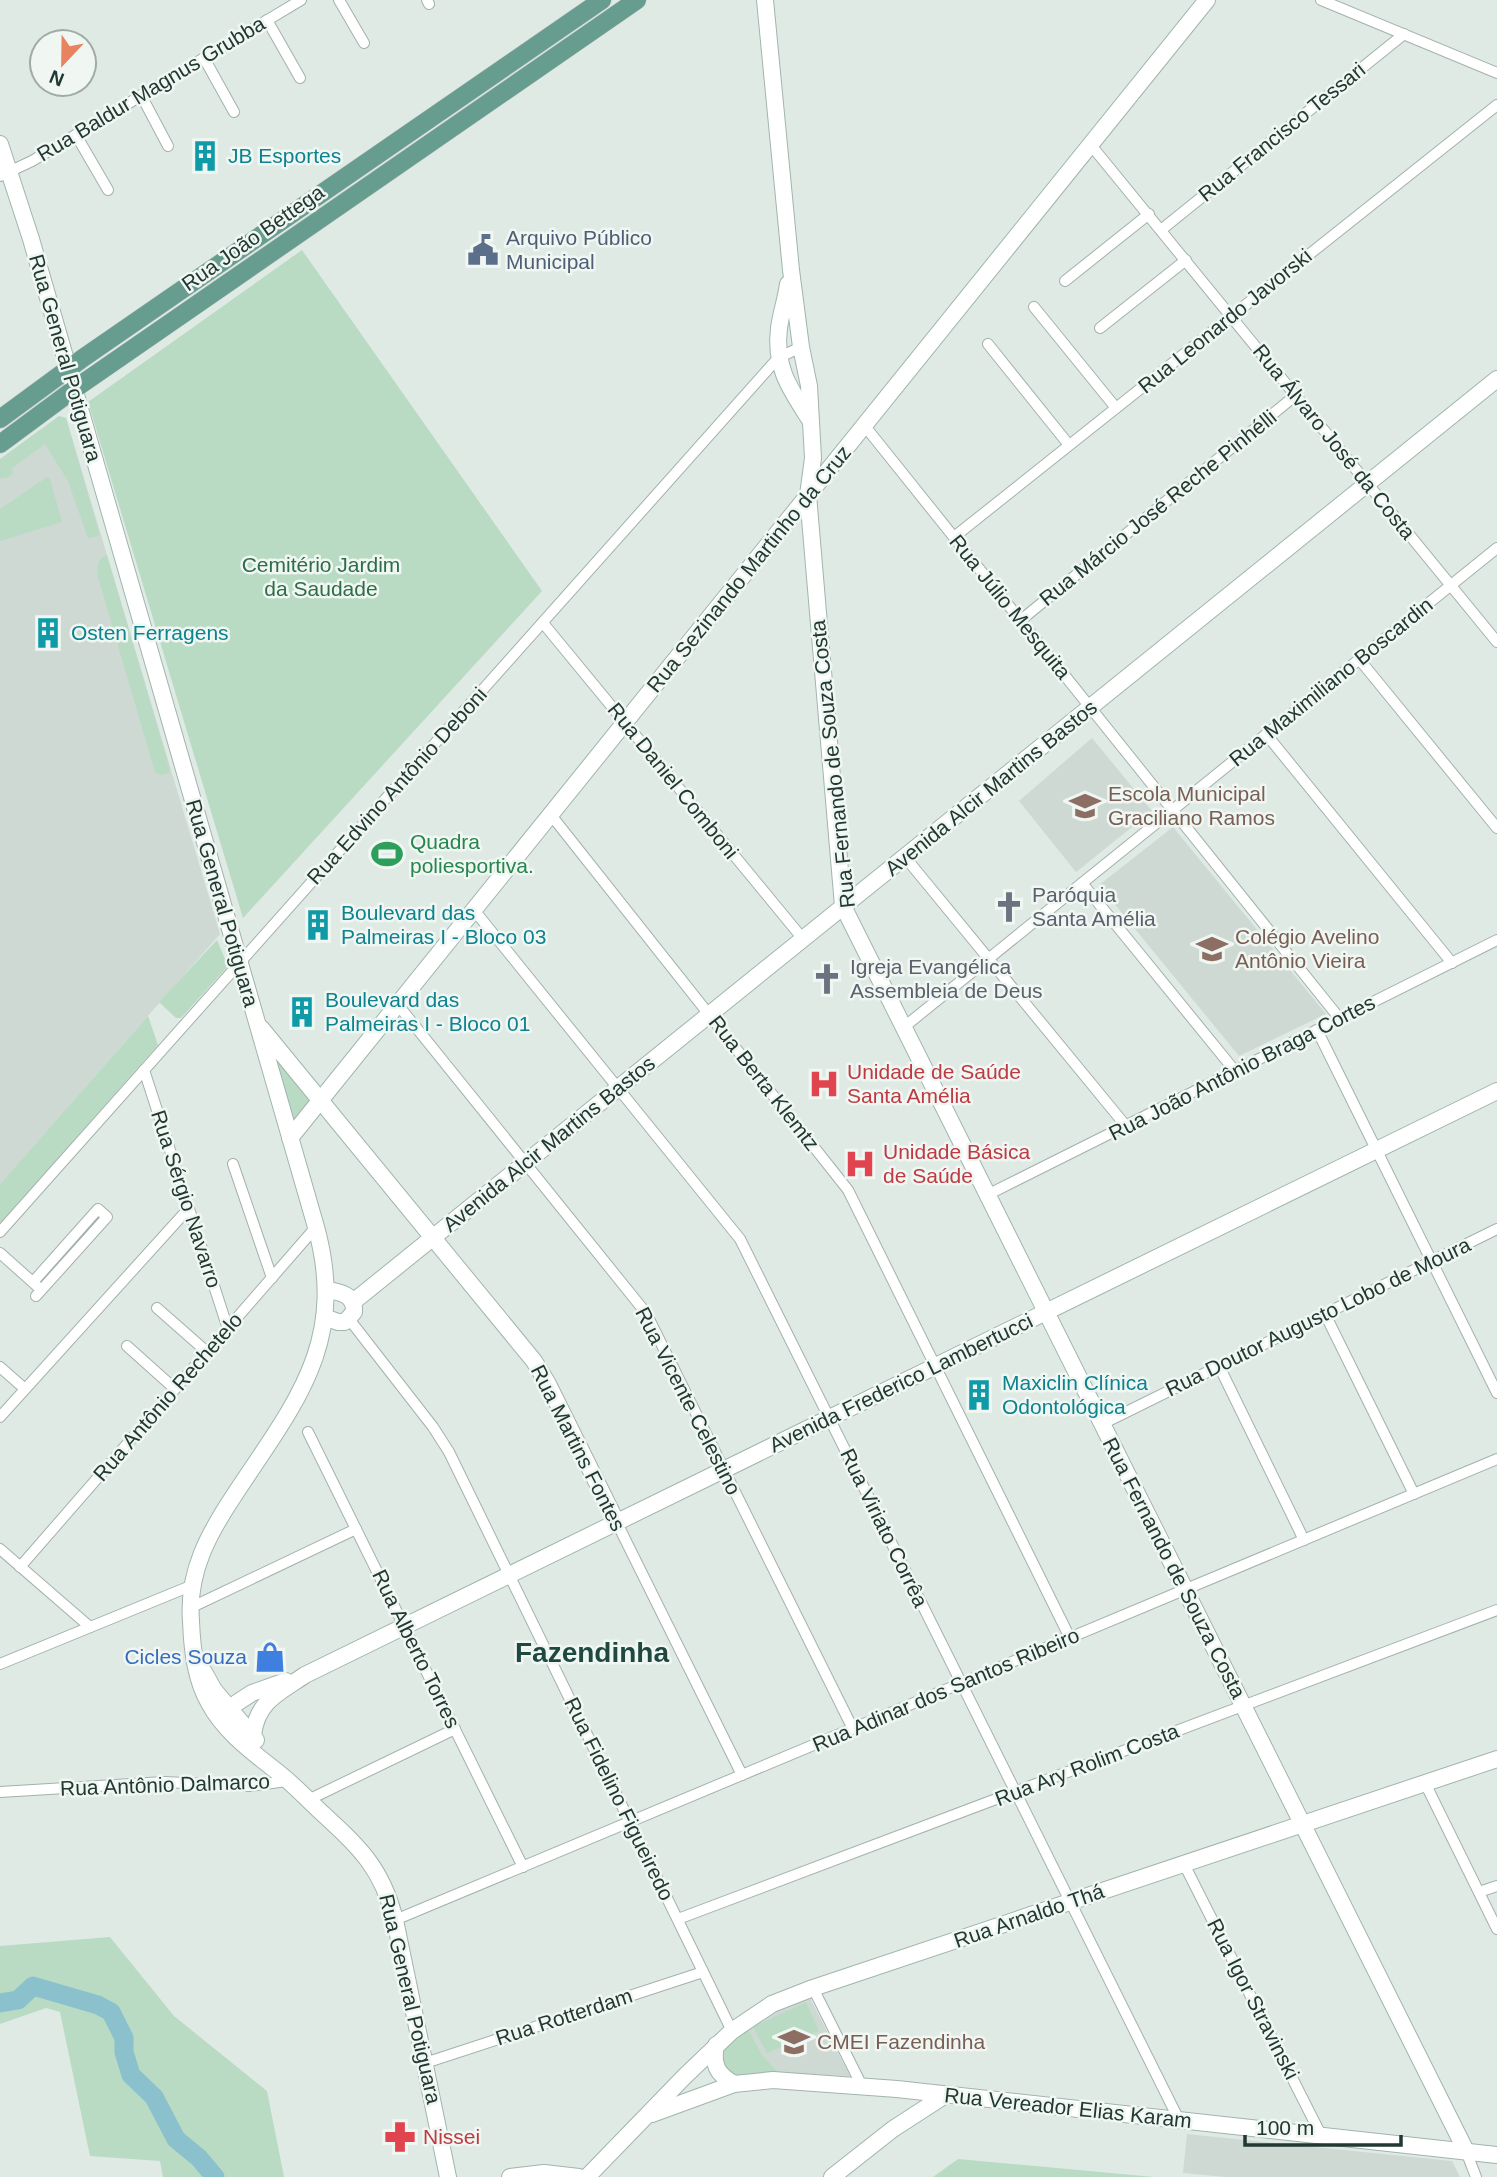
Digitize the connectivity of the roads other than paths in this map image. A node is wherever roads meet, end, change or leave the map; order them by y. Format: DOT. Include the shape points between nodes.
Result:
graph roads {
  1 [pos="301,0"];
  2 [pos="339,0"];
  3 [pos="602,0"];
  4 [pos="637,0"];
  5 [pos="765,0"];
  6 [pos="1207,0"];
  7 [pos="1321,0"];
  8 [pos="267,20"];
  9 [pos="1404,34"];
  10 [pos="364,43"];
  11 [pos="204,58"];
  12 [pos="1497,73"];
  13 [pos="300,78"];
  14 [pos="142,95"];
  15 [pos="1497,105"];
  16 [pos="233,112"];
  17 [pos="76,135"];
  18 [pos="407,135"];
  19 [pos="0,144"];
  20 [pos="1090,144"];
  21 [pos="169,146"];
  22 [pos="389,148"];
  23 [pos="419,151"];
  24 [pos="400,164"];
  25 [pos="5,173"];
  26 [pos="108,190"];
  27 [pos="1149,215"];
  28 [pos="1161,230"];
  29 [pos="1186,260"];
  30 [pos="792,270"];
  31 [pos="1065,281"];
  32 [pos="1034,307"];
  33 [pos="1231,316"];
  34 [pos="1100,328"];
  35 [pos="988,344"];
  36 [pos="801,347"];
  37 [pos="778,358"];
  38 [pos="68,369"];
  39 [pos="1497,379"];
  40 [pos="74,390"];
  41 [pos="1296,395"];
  42 [pos="1116,408"];
  43 [pos="0,419"];
  44 [pos="811,422"];
  45 [pos="864,425"];
  46 [pos="0,444"];
  47 [pos="1069,445"];
  48 [pos="1368,483"];
  49 [pos="808,495"];
  50 [pos="954,537"];
  51 [pos="1497,548"];
  52 [pos="1451,585"];
  53 [pos="1021,620"];
  54 [pos="542,623"];
  55 [pos="1497,642"];
  56 [pos="1359,659"];
  57 [pos="1090,707"];
  58 [pos="625,722"];
  59 [pos="1266,734"];
  60 [pos="1172,810"];
  61 [pos="551,815"];
  62 [pos="1497,828"];
  63 [pos="905,857"];
  64 [pos="1082,883"];
  65 [pos="843,906"];
  66 [pos="474,910"];
  67 [pos="803,939"];
  68 [pos="1497,940"];
  69 [pos="989,959"];
  70 [pos="240,963"];
  71 [pos="1452,963"];
  72 [pos="398,1005"];
  73 [pos="709,1015"];
  74 [pos="1340,1019"];
  75 [pos="257,1023"];
  76 [pos="904,1027"];
  77 [pos="1318,1030"];
  78 [pos="144,1070"];
  79 [pos="1235,1071"];
  80 [pos="618,1088"];
  81 [pos="1497,1091"];
  82 [pos="321,1101"];
  83 [pos="1126,1126"];
  84 [pos="290,1138"];
  85 [pos="1377,1150"];
  86 [pos="525,1163"];
  87 [pos="233,1164"];
  88 [pos="988,1195"];
  89 [pos="189,1208"];
  90 [pos="316,1227"];
  91 [pos="1497,1229"];
  92 [pos="0,1232"];
  93 [pos="433,1237"];
  94 [pos="0,1253"];
  95 [pos="1432,1261"];
  96 [pos="272,1278"];
  97 [pos="37,1289"];
  98 [pos="327,1290"];
  99 [pos="353,1302"];
  100 [pos="157,1308"];
  101 [pos="1046,1312"];
  102 [pos="1325,1314"];
  103 [pos="324,1317"];
  104 [pos="349,1319"];
  105 [pos="228,1329"];
  106 [pos="127,1346"];
  107 [pos="207,1352"];
  108 [pos="935,1366"];
  109 [pos="1219,1366"];
  110 [pos="0,1367"];
  111 [pos="175,1389"];
  112 [pos="25,1390"];
  113 [pos="1497,1392"];
  114 [pos="0,1417"];
  115 [pos="830,1418"];
  116 [pos="1102,1424"];
  117 [pos="308,1432"];
  118 [pos="1497,1459"];
  119 [pos="724,1470"];
  120 [pos="1414,1494"];
  121 [pos="617,1523"];
  122 [pos="356,1529"];
  123 [pos="1304,1540"];
  124 [pos="0,1549"];
  125 [pos="20,1567"];
  126 [pos="509,1575"];
  127 [pos="193,1584"];
  128 [pos="1185,1590"];
  129 [pos="190,1608"];
  130 [pos="1497,1611"];
  131 [pos="90,1627"];
  132 [pos="405,1627"];
  133 [pos="1070,1638"];
  134 [pos="194,1645"];
  135 [pos="0,1664"];
  136 [pos="305,1675"];
  137 [pos="961,1683"];
  138 [pos="1243,1706"];
  139 [pos="229,1708"];
  140 [pos="455,1729"];
  141 [pos="853,1729"];
  142 [pos="253,1735"];
  143 [pos="236,1738"];
  144 [pos="1497,1759"];
  145 [pos="742,1775"];
  146 [pos="285,1778"];
  147 [pos="1425,1783"];
  148 [pos="1016,1791"];
  149 [pos="0,1792"];
  150 [pos="308,1800"];
  151 [pos="630,1822"];
  152 [pos="1302,1824"];
  153 [pos="1184,1864"];
  154 [pos="523,1867"];
  155 [pos="1497,1886"];
  156 [pos="1479,1892"];
  157 [pos="1071,1902"];
  158 [pos="678,1919"];
  159 [pos="395,1920"];
  160 [pos="1497,1929"];
  161 [pos="704,1972"];
  162 [pos="813,1988"];
  163 [pos="733,2031"];
  164 [pos="716,2045"];
  165 [pos="425,2063"];
  166 [pos="734,2084"];
  167 [pos="862,2086"];
  168 [pos="897,2089"];
  169 [pos="947,2094"];
  170 [pos="645,2117"];
  171 [pos="1180,2120"];
  172 [pos="893,2129"];
  173 [pos="1321,2135"];
  174 [pos="1466,2151"];
  175 [pos="610,2153"];
  176 [pos="1497,2155"];
  177 [pos="448,2177"];
  178 [pos="510,2177"];
  179 [pos="579,2177"];
  180 [pos="587,2177"];
  181 [pos="605,2177"];
  182 [pos="832,2177"];
  183 [pos="1476,2177"];
  1 -- 8 [label="street, Rua Baldur Magnus Grubba"];
  2 -- 10 [label="street"];
  3 -- 18 [label="main road, Rua João Bettega"];
  4 -- 23 [label="main road, Rua João Bettega"];
  5 -- 30 [label="street, Rua Fernando de Souza Costa"];
  6 -- 20 [label="street, Rua Sezinando Martinho da Cruz"];
  7 -- 9 [label="street"];
  8 -- 11 [label="street, Rua Baldur Magnus Grubba"];
  8 -- 13 [label="street"];
  9 -- 12 [label="street"];
  9 -- 28 [label="street, Rua Francisco Tessari"];
  11 -- 14 [label="street, Rua Baldur Magnus Grubba"];
  11 -- 16 [label="street"];
  14 -- 17 [label="street, Rua Baldur Magnus Grubba"];
  14 -- 21 [label="street"];
  15 -- 33 [label="street, Rua Leonardo Javorski"];
  17 -- 25 [label="street, Rua Baldur Magnus Grubba"];
  17 -- 26 [label="street"];
  18 -- 22 [label="main road, Rua João Bettega"];
  18 -- 23 [label="main road"];
  19 -- 25 [label="street, Rua General Potiguara"];
  20 -- 27 [label="street, Rua Álvaro José da Costa"];
  20 -- 45 [label="street, Rua Sezinando Martinho da Cruz"];
  22 -- 24 [label="main road"];
  22 -- 38 [label="main road, Rua João Bettega"];
  23 -- 24 [label="main road, Rua João Bettega"];
  24 -- 40 [label="main road, Rua João Bettega"];
  25 -- 38 [label="street, Rua General Potiguara" via="24,215"];
  27 -- 28 [label="street, Rua Álvaro José da Costa"];
  27 -- 31 [label="street"];
  28 -- 29 [label="street, Rua Álvaro José da Costa"];
  29 -- 33 [label="street, Rua Álvaro José da Costa"];
  29 -- 34 [label="street"];
  30 -- 36 [label="street, Rua Fernando de Souza Costa"];
  30 -- 37 [label="street, Rua Fernando de Souza Costa" via="779,326"];
  32 -- 42 [label="street"];
  33 -- 41 [label="street, Rua Álvaro José da Costa"];
  33 -- 42 [label="street, Rua Leonardo Javorski"];
  35 -- 47 [label="street"];
  36 -- 37 [label="street, Rua Edvino Antônio Deboni"];
  36 -- 44 [label="street, Rua Fernando de Souza Costa"];
  37 -- 44 [label="street, Rua Fernando de Souza Costa" via="786,382"];
  37 -- 54 [label="street, Rua Edvino Antônio Deboni"];
  38 -- 40 [label="street, Rua General Potiguara"];
  38 -- 43 [label="main road, Rua João Bettega"];
  39 -- 48 [label="street, Avenida Alcir Martins Bastos"];
  40 -- 46 [label="main road, Rua João Bettega"];
  40 -- 70 [label="street, Rua General Potiguara"];
  41 -- 48 [label="street, Rua Álvaro José da Costa"];
  41 -- 53 [label="street, Rua Márcio José Reche Pinhélli"];
  42 -- 47 [label="street, Rua Leonardo Javorski"];
  44 -- 49 [label="street, Rua Fernando de Souza Costa"];
  45 -- 49 [label="street, Rua Sezinando Martinho da Cruz"];
  45 -- 50 [label="street, Rua Júlio Mesquita"];
  47 -- 50 [label="street, Rua Leonardo Javorski"];
  48 -- 52 [label="street, Rua Álvaro José da Costa"];
  48 -- 57 [label="street, Avenida Alcir Martins Bastos"];
  49 -- 58 [label="street, Rua Sezinando Martinho da Cruz"];
  49 -- 65 [label="street, Rua Fernando de Souza Costa"];
  50 -- 53 [label="street, Rua Júlio Mesquita"];
  51 -- 52 [label="street, Rua Maximiliano Boscardin"];
  52 -- 55 [label="street, Rua Álvaro José da Costa"];
  52 -- 56 [label="street, Rua Maximiliano Boscardin"];
  53 -- 57 [label="street, Rua Júlio Mesquita"];
  54 -- 58 [label="street, Rua Daniel Comboni"];
  54 -- 70 [label="street, Rua Edvino Antônio Deboni"];
  56 -- 59 [label="street, Rua Maximiliano Boscardin"];
  56 -- 62 [label="street"];
  57 -- 60 [label="street, Rua Júlio Mesquita"];
  57 -- 63 [label="street, Avenida Alcir Martins Bastos"];
  58 -- 61 [label="street, Rua Sezinando Martinho da Cruz"];
  58 -- 67 [label="street, Rua Daniel Comboni"];
  59 -- 60 [label="street, Rua Maximiliano Boscardin"];
  59 -- 71 [label="street"];
  60 -- 64 [label="street, Rua Maximiliano Boscardin"];
  60 -- 74 [label="street, Rua Júlio Mesquita"];
  61 -- 66 [label="street, Rua Sezinando Martinho da Cruz"];
  61 -- 73 [label="street, Rua Berta Klemtz"];
  63 -- 65 [label="street, Avenida Alcir Martins Bastos"];
  63 -- 69 [label="street"];
  64 -- 69 [label="street, Rua Maximiliano Boscardin"];
  64 -- 79 [label="street"];
  65 -- 67 [label="street, Avenida Alcir Martins Bastos"];
  65 -- 76 [label="street, Rua Fernando de Souza Costa"];
  66 -- 72 [label="street, Rua Sezinando Martinho da Cruz"];
  66 -- 80 [label="street, Rua Viriato Corrêa"];
  67 -- 73 [label="street, Avenida Alcir Martins Bastos"];
  68 -- 71 [label="street, Rua João Antônio Braga Cortes"];
  69 -- 76 [label="street, Rua Maximiliano Boscardin"];
  69 -- 83 [label="street"];
  70 -- 75 [label="street, Rua General Potiguara"];
  70 -- 78 [label="street, Rua Edvino Antônio Deboni"];
  71 -- 74 [label="street, Rua João Antônio Braga Cortes"];
  72 -- 82 [label="street, Rua Sezinando Martinho da Cruz"];
  72 -- 86 [label="street, Rua Vicente Celestino"];
  73 -- 80 [label="street, Avenida Alcir Martins Bastos"];
  73 -- 108 [label="street, Rua Berta Klemtz" via="848,1190"];
  74 -- 77 [label="street, Rua João Antônio Braga Cortes"];
  75 -- 82 [label="street, Rua Martins Fontes"];
  75 -- 84 [label="street, Rua General Potiguara"];
  76 -- 88 [label="street, Rua Fernando de Souza Costa"];
  77 -- 79 [label="street, Rua João Antônio Braga Cortes"];
  77 -- 85 [label="street"];
  78 -- 89 [label="street, Rua Sérgio Navarro"];
  78 -- 92 [label="street, Rua Edvino Antônio Deboni"];
  79 -- 83 [label="street, Rua João Antônio Braga Cortes"];
  80 -- 86 [label="street, Avenida Alcir Martins Bastos"];
  80 -- 115 [label="street, Rua Viriato Corrêa" via="740,1239"];
  81 -- 85 [label="street, Avenida Frederico Lambertucci"];
  82 -- 84 [label="street, Rua Sezinando Martinho da Cruz"];
  82 -- 93 [label="street, Rua Martins Fontes"];
  83 -- 88 [label="street, Rua João Antônio Braga Cortes"];
  84 -- 90 [label="street, Rua General Potiguara"];
  85 -- 95 [label="street"];
  85 -- 101 [label="street, Avenida Frederico Lambertucci"];
  86 -- 93 [label="street, Avenida Alcir Martins Bastos"];
  86 -- 119 [label="street, Rua Vicente Celestino" via="643,1308"];
  87 -- 96 [label="street"];
  88 -- 101 [label="street, Rua Fernando de Souza Costa"];
  89 -- 105 [label="street, Rua Sérgio Navarro"];
  89 -- 112 [label="street"];
  90 -- 96 [label="street, Rua Antônio Rechetelo"];
  90 -- 98 [label="street, Rua General Potiguara"];
  91 -- 95 [label="street, Rua Doutor Augusto Lobo de Moura"];
  93 -- 99 [label="street, Avenida Alcir Martins Bastos"];
  93 -- 121 [label="street, Rua Martins Fontes" via="534,1361"];
  94 -- 97 [label="street"];
  95 -- 102 [label="street, Rua Doutor Augusto Lobo de Moura"];
  95 -- 113 [label="street"];
  96 -- 105 [label="street, Rua Antônio Rechetelo"];
  97 -- 97 [label="street" via="107,1217 98,1209"];
  98 -- 99 [label="street"];
  98 -- 103 [label="street, Rua General Potiguara"];
  99 -- 104 [label="street"];
  100 -- 107 [label="street"];
  101 -- 108 [label="street, Avenida Frederico Lambertucci"];
  101 -- 116 [label="street, Rua Fernando de Souza Costa"];
  102 -- 109 [label="street, Rua Doutor Augusto Lobo de Moura"];
  102 -- 120 [label="street"];
  103 -- 104 [label="street" via="338,1322"];
  103 -- 127 [label="street, Rua General Potiguara" via="318,1350 300,1392 212,1530"];
  104 -- 126 [label="street, Rua Fidelino Figueiredo" via="439,1436"];
  105 -- 107 [label="street, Rua Antônio Rechetelo"];
  106 -- 111 [label="street"];
  107 -- 111 [label="street, Rua Antônio Rechetelo"];
  108 -- 115 [label="street, Avenida Frederico Lambertucci"];
  108 -- 133 [label="street, Rua Berta Klemtz"];
  109 -- 116 [label="street, Rua Doutor Augusto Lobo de Moura"];
  109 -- 123 [label="street"];
  110 -- 112 [label="street"];
  111 -- 125 [label="street, Rua Antônio Rechetelo"];
  112 -- 114 [label="street"];
  115 -- 119 [label="street, Avenida Frederico Lambertucci"];
  115 -- 137 [label="street, Rua Viriato Corrêa"];
  116 -- 128 [label="street, Rua Fernando de Souza Costa"];
  117 -- 122 [label="street, Rua Alberto Torres"];
  118 -- 120 [label="street, Rua Adinar dos Santos Ribeiro"];
  119 -- 121 [label="street, Avenida Frederico Lambertucci"];
  119 -- 141 [label="street, Rua Vicente Celestino"];
  120 -- 123 [label="street, Rua Adinar dos Santos Ribeiro"];
  121 -- 126 [label="street, Avenida Frederico Lambertucci"];
  121 -- 145 [label="street, Rua Martins Fontes"];
  122 -- 129 [label="street"];
  122 -- 132 [label="street, Rua Alberto Torres"];
  123 -- 128 [label="street, Rua Adinar dos Santos Ribeiro"];
  124 -- 125 [label="street"];
  125 -- 131 [label="street"];
  126 -- 132 [label="street, Avenida Frederico Lambertucci"];
  126 -- 151 [label="street, Rua Fidelino Figueiredo"];
  127 -- 129 [label="street, Rua General Potiguara"];
  127 -- 131 [label="street"];
  128 -- 133 [label="street, Rua Adinar dos Santos Ribeiro"];
  128 -- 138 [label="street, Rua Fernando de Souza Costa"];
  129 -- 134 [label="street, Rua General Potiguara"];
  130 -- 138 [label="street, Rua Ary Rolim Costa"];
  131 -- 135 [label="street"];
  132 -- 136 [label="street, Avenida Frederico Lambertucci"];
  132 -- 140 [label="street, Rua Alberto Torres"];
  133 -- 137 [label="street, Rua Adinar dos Santos Ribeiro"];
  134 -- 139 [label="street, Rua General Potiguara" via="210,1682"];
  134 -- 143 [label="street, Rua General Potiguara" via="208,1703"];
  136 -- 139 [label="street, Avenida Frederico Lambertucci" via="252,1693"];
  136 -- 142 [label="street, Avenida Frederico Lambertucci" via="262,1707"];
  137 -- 141 [label="street, Rua Adinar dos Santos Ribeiro"];
  137 -- 148 [label="street, Rua Viriato Corrêa"];
  138 -- 148 [label="street, Rua Ary Rolim Costa"];
  138 -- 152 [label="street, Rua Fernando de Souza Costa"];
  139 -- 142 [label="street, Rua General Potiguara"];
  139 -- 143 [label="street"];
  140 -- 150 [label="street"];
  140 -- 154 [label="street, Rua Alberto Torres"];
  141 -- 145 [label="street, Rua Adinar dos Santos Ribeiro"];
  142 -- 146 [label="street, Rua General Potiguara"];
  143 -- 146 [label="street, Rua General Potiguara"];
  144 -- 147 [label="street, Rua Arnaldo Thá"];
  145 -- 151 [label="street, Rua Adinar dos Santos Ribeiro"];
  146 -- 149 [label="street, Rua Antônio Dalmarco" via="249,1786 164,1782"];
  146 -- 150 [label="street, Rua General Potiguara"];
  147 -- 152 [label="street, Rua Arnaldo Thá"];
  147 -- 156 [label="street"];
  148 -- 157 [label="street, Rua Viriato Corrêa"];
  148 -- 158 [label="street, Rua Ary Rolim Costa"];
  150 -- 159 [label="street, Rua General Potiguara" via="371,1862 386,1888"];
  151 -- 154 [label="street, Rua Adinar dos Santos Ribeiro"];
  151 -- 158 [label="street, Rua Fidelino Figueiredo"];
  152 -- 153 [label="street, Rua Arnaldo Thá"];
  152 -- 174 [label="street, Rua Fernando de Souza Costa"];
  153 -- 157 [label="street, Rua Arnaldo Thá"];
  153 -- 173 [label="street, Rua Igor Stravinski"];
  154 -- 159 [label="street, Rua Adinar dos Santos Ribeiro"];
  155 -- 156 [label="street"];
  156 -- 160 [label="street"];
  157 -- 162 [label="street, Rua Arnaldo Thá"];
  157 -- 171 [label="street, Rua Viriato Corrêa"];
  158 -- 161 [label="street, Rua Fidelino Figueiredo"];
  159 -- 165 [label="street, Rua General Potiguara"];
  161 -- 163 [label="street, Rua Fidelino Figueiredo"];
  161 -- 165 [label="street, Rua Rotterdam"];
  162 -- 163 [label="street, Rua Arnaldo Thá" via="772,2004"];
  162 -- 167 [label="street"];
  163 -- 164 [label="street, Rua Arnaldo Thá"];
  164 -- 166 [label="street" via="716,2068"];
  164 -- 170 [label="street, Rua Arnaldo Thá"];
  165 -- 177 [label="street, Rua General Potiguara"];
  166 -- 167 [label="street, Rua Vereador Elias Karam" via="766,2080"];
  166 -- 170 [label="street, Rua Vereador Elias Karam"];
  167 -- 168 [label="street, Rua Vereador Elias Karam"];
  168 -- 169 [label="street, Rua Vereador Elias Karam"];
  168 -- 172 [label="street" via="904,2095 906,2108"];
  169 -- 171 [label="street, Rua Vereador Elias Karam"];
  169 -- 172 [label="street"];
  170 -- 175 [label="street, Rua Arnaldo Thá"];
  171 -- 173 [label="street, Rua Vereador Elias Karam"];
  172 -- 182 [label="street"];
  173 -- 174 [label="street, Rua Vereador Elias Karam"];
  174 -- 176 [label="street, Rua Vereador Elias Karam"];
  174 -- 183 [label="street, Rua Fernando de Souza Costa"];
  175 -- 180 [label="street, Rua Arnaldo Thá"];
  175 -- 181 [label="street"];
  178 -- 179 [label="street"];
}
